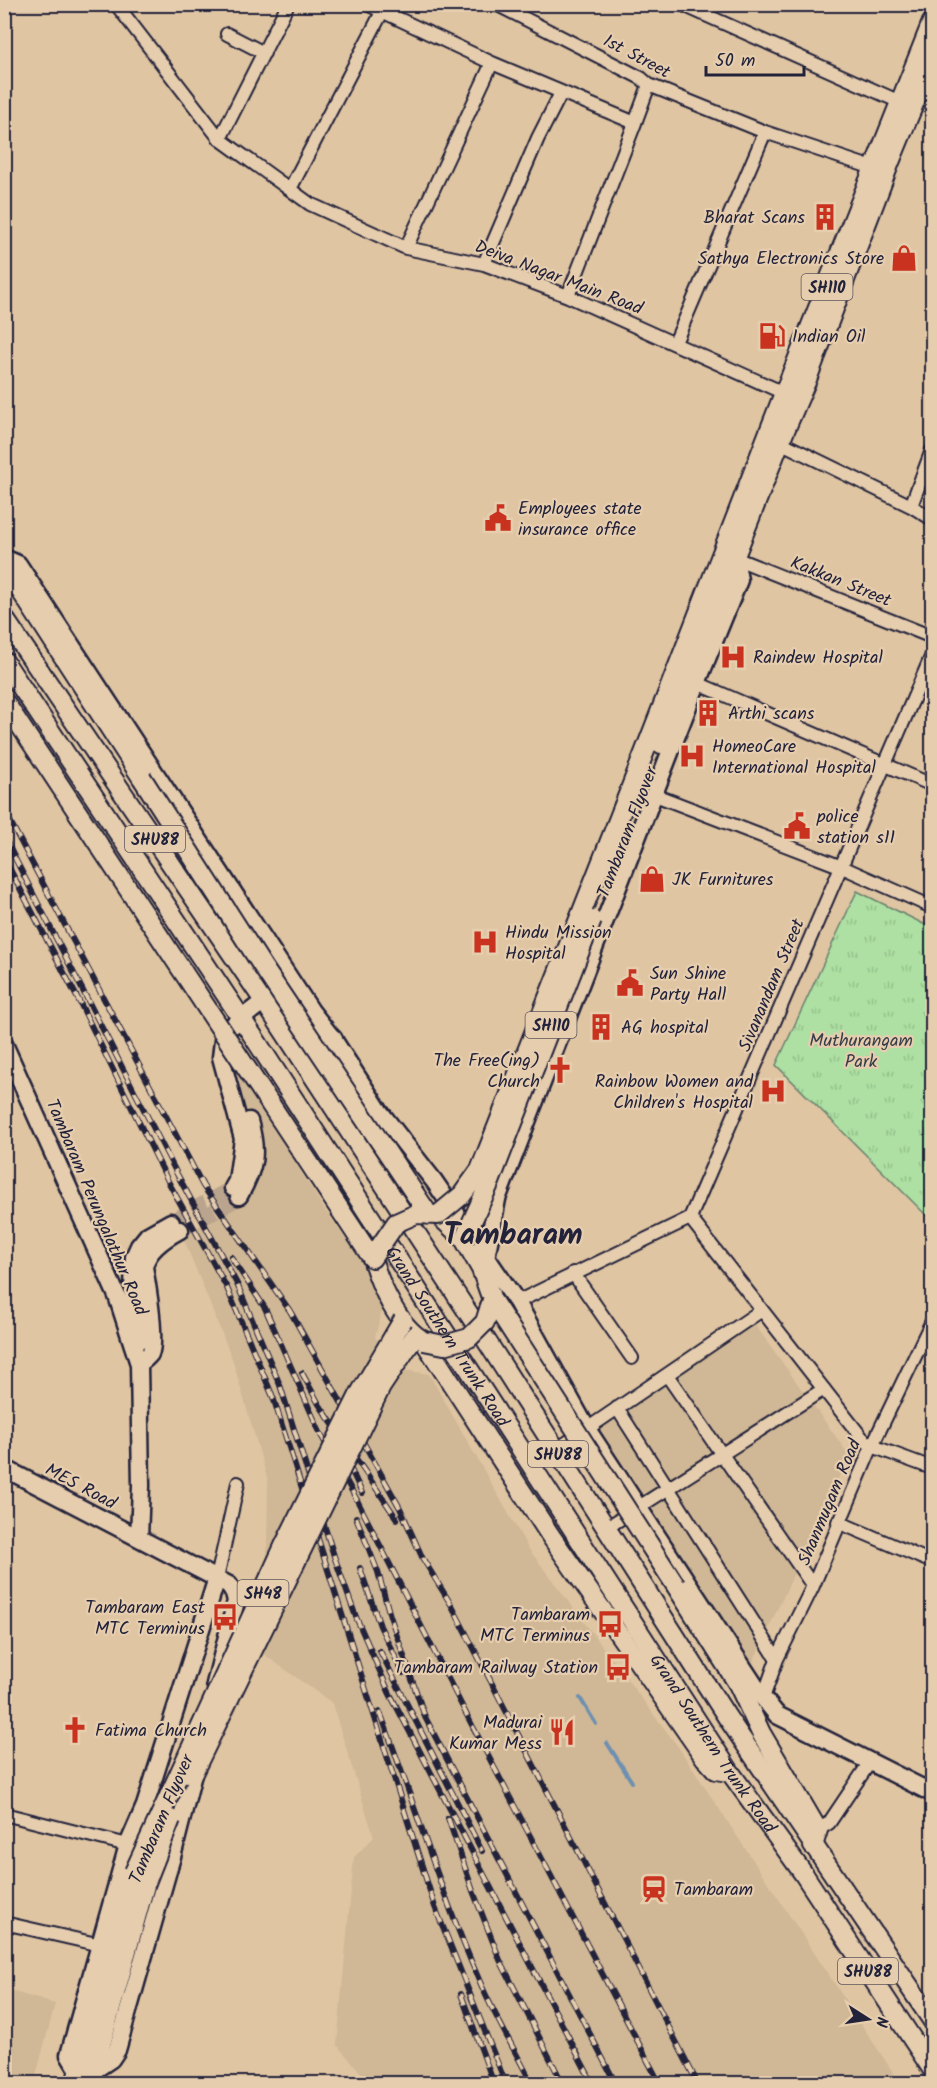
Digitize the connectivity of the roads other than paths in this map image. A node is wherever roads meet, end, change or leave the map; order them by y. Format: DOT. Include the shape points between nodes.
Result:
graph roads {
  1 [pos="116,4"];
  2 [pos="288,4"];
  3 [pos="367,4"];
  4 [pos="496,4"];
  5 [pos="681,4"];
  6 [pos="926,4"];
  7 [pos="933,7"];
  8 [pos="382,12"];
  9 [pos="933,22"];
  10 [pos="227,34"];
  11 [pos="264,53"];
  12 [pos="492,63"];
  13 [pos="931,69"];
  14 [pos="649,85"];
  15 [pos="561,93"];
  16 [pos="900,102"];
  17 [pos="635,123"];
  18 [pos="765,132"];
  19 [pos="220,139"];
  20 [pos="881,170"];
  21 [pos="290,189"];
  22 [pos="406,248"];
  23 [pos="484,264"];
  24 [pos="568,296"];
  25 [pos="675,343"];
  26 [pos="784,393"];
  27 [pos="780,442"];
  28 [pos="933,450"];
  29 [pos="911,506"];
  30 [pos="933,519"];
  31 [pos="4,558"];
  32 [pos="725,564"];
  33 [pos="4,565"];
  34 [pos="4,618"];
  35 [pos="933,637"];
  36 [pos="933,655"];
  37 [pos="4,661"];
  38 [pos="697,683"];
  39 [pos="4,701"];
  40 [pos="885,765"];
  41 [pos="933,785"];
  42 [pos="655,795"];
  43 [pos="842,867"];
  44 [pos="933,907"];
  45 [pos="264,1001"];
  46 [pos="241,1017"];
  47 [pos="333,1038"];
  48 [pos="255,1039"];
  49 [pos="4,1044"];
  50 [pos="304,1062"];
  51 [pos="433,1215"];
  52 [pos="690,1218"];
  53 [pos="175,1226"];
  54 [pos="464,1239"];
  55 [pos="372,1258"];
  56 [pos="486,1258"];
  57 [pos="573,1273"];
  58 [pos="492,1299"];
  59 [pos="517,1302"];
  60 [pos="762,1310"];
  61 [pos="403,1320"];
  62 [pos="933,1321"];
  63 [pos="419,1339"];
  64 [pos="927,1346"];
  65 [pos="137,1357"];
  66 [pos="632,1358"];
  67 [pos="667,1375"];
  68 [pos="824,1389"];
  69 [pos="618,1408"];
  70 [pos="587,1429"];
  71 [pos="872,1446"];
  72 [pos="556,1450"];
  73 [pos="722,1453"];
  74 [pos="4,1468"];
  75 [pos="933,1468"];
  76 [pos="238,1483"];
  77 [pos="668,1488"];
  78 [pos="639,1506"];
  79 [pos="838,1522"];
  80 [pos="606,1528"];
  81 [pos="139,1538"];
  82 [pos="933,1562"];
  83 [pos="217,1578"];
  84 [pos="813,1586"];
  85 [pos="777,1659"];
  86 [pos="763,1698"];
  87 [pos="870,1762"];
  88 [pos="730,1772"];
  89 [pos="933,1794"];
  90 [pos="4,1814"];
  91 [pos="816,1838"];
  92 [pos="128,1845"];
  93 [pos="4,1923"];
  94 [pos="101,1945"];
  95 [pos="933,2020"];
  96 [pos="99,2025"];
  97 [pos="933,2069"];
  98 [pos="84,2078"];
  1 -- 19 [label="street, Deiva Nagar Main Road"];
  2 -- 11 [label="street"];
  3 -- 8 [label="street"];
  4 -- 14 [label="street, 1st Street"];
  5 -- 16 [label="street"];
  6 -- 7 [label="street"];
  8 -- 12 [label="street"];
  8 -- 21 [label="street"];
  9 -- 16 [label="main road, SH110"];
  10 -- 11 [label="street"];
  11 -- 19 [label="street"];
  12 -- 15 [label="street"];
  12 -- 22 [label="street"];
  13 -- 20 [label="main road, SH110"];
  14 -- 17 [label="street"];
  14 -- 18 [label="street, 1st Street"];
  15 -- 17 [label="street"];
  15 -- 23 [label="street"];
  16 -- 20 [label="main road, SH110"];
  17 -- 24 [label="street"];
  18 -- 20 [label="street, 1st Street"];
  18 -- 25 [label="street"];
  19 -- 21 [label="street, Deiva Nagar Main Road"];
  20 -- 26 [label="main road, SH110"];
  20 -- 27 [label="main road, SH110" via="806,382"];
  21 -- 22 [label="street, Deiva Nagar Main Road" via="310,204"];
  22 -- 23 [label="street, Deiva Nagar Main Road"];
  23 -- 24 [label="street, Deiva Nagar Main Road"];
  24 -- 25 [label="street, Deiva Nagar Main Road"];
  25 -- 26 [label="street, Deiva Nagar Main Road"];
  26 -- 32 [label="main road, SH110"];
  27 -- 29 [label="street"];
  27 -- 32 [label="main road, SH110"];
  28 -- 29 [label="street"];
  29 -- 30 [label="street"];
  31 -- 47 [label="street" via="18,564 239,903"];
  32 -- 35 [label="street, Kakkan Street"];
  32 -- 38 [label="street" via="739,580"];
  32 -- 51 [label="main road, Tambaram Flyover / SH110, bridge" via="480,1170 462,1195"];
  32 -- 54 [label="main road, Tambaram Flyover / SH110, bridge" via="490,1182"];
  33 -- 51 [label="main road, bridge" via="263,967"];
  34 -- 45 [label="main road, Grand Southern Trunk Road / SHU88"];
  36 -- 40 [label="street, Sivanandam Street"];
  37 -- 46 [label="main road, Grand Southern Trunk Road / SHU88"];
  38 -- 40 [label="street"];
  38 -- 42 [label="street"];
  39 -- 55 [label="main road, bridge"];
  40 -- 41 [label="street"];
  40 -- 43 [label="street, Sivanandam Street"];
  42 -- 43 [label="street"];
  42 -- 56 [label="street" via="497,1199"];
  43 -- 44 [label="street"];
  43 -- 52 [label="street, Sivanandam Street"];
  45 -- 46 [label="street"];
  45 -- 50 [label="main road, Grand Southern Trunk Road / SHU88"];
  46 -- 48 [label="main road, Grand Southern Trunk Road / SHU88"];
  46 -- 48 [label="street" via="224,1032 221,1057 243,1139 235,1193 253,1169 255,1146 232,1064"];
  47 -- 50 [label="main road"];
  47 -- 56 [label="street" via="380,1112 434,1181"];
  48 -- 88 [label="main road, Grand Southern Trunk Road / SHU88"];
  49 -- 65 [label="street, Tambaram Perungalathur Road" via="117,1296"];
  50 -- 72 [label="main road, Grand Southern Trunk Road / SHU88"];
  51 -- 54 [label="main road"];
  51 -- 55 [label="main road, bridge" via="417,1214 396,1224"];
  52 -- 57 [label="street"];
  52 -- 60 [label="street"];
  53 -- 65 [label="street" via="148,1235 134,1257"];
  54 -- 58 [label="main road"];
  55 -- 61 [label="main road" via="389,1301"];
  56 -- 59 [label="street"];
  57 -- 59 [label="street"];
  57 -- 66 [label="street"];
  58 -- 63 [label="main road, bridge" via="485,1322 469,1338 444,1346"];
  58 -- 91 [label="main road, bridge" via="738,1684"];
  59 -- 70 [label="street"];
  60 -- 67 [label="street"];
  60 -- 68 [label="street"];
  61 -- 63 [label="main road"];
  61 -- 96 [label="main road, Tambaram Flyover / SH48, bridge" via="360,1393 284,1546 134,1872"];
  62 -- 64 [label="street, Shanmugam Road"];
  63 -- 88 [label="main road" via="705,1758 716,1770"];
  63 -- 96 [label="main road, Tambaram Flyover / SH48, bridge" via="381,1387 175,1810 145,1885"];
  64 -- 71 [label="street, Shanmugam Road"];
  65 -- 81 [label="street, Tambaram Perungalathur Road"];
  67 -- 69 [label="street"];
  67 -- 73 [label="street"];
  68 -- 71 [label="street"];
  68 -- 73 [label="street"];
  69 -- 70 [label="street"];
  69 -- 77 [label="street"];
  70 -- 72 [label="street"];
  70 -- 78 [label="street"];
  71 -- 75 [label="street"];
  71 -- 79 [label="street, Shanmugam Road"];
  72 -- 80 [label="main road, Grand Southern Trunk Road / SHU88"];
  73 -- 77 [label="street"];
  73 -- 84 [label="street"];
  74 -- 81 [label="street, MES Road"];
  76 -- 83 [label="street"];
  77 -- 78 [label="street"];
  77 -- 85 [label="street"];
  78 -- 80 [label="street"];
  78 -- 86 [label="street"];
  79 -- 82 [label="street"];
  79 -- 84 [label="street, Shanmugam Road"];
  80 -- 91 [label="main road, Grand Southern Trunk Road / SHU88" via="721,1707"];
  81 -- 83 [label="street"];
  83 -- 92 [label="street" via="145,1806"];
  83 -- 98 [label="street" via="229,1586 236,1601 176,1841 117,2050"];
  84 -- 85 [label="street, Shanmugam Road"];
  85 -- 86 [label="street, Shanmugam Road"];
  86 -- 87 [label="street" via="777,1715"];
  87 -- 89 [label="street"];
  87 -- 91 [label="street"];
  88 -- 97 [label="main road, Grand Southern Trunk Road / SHU88" via="804,1873"];
  90 -- 92 [label="street"];
  91 -- 95 [label="main road, Grand Southern Trunk Road / SHU88"];
  92 -- 94 [label="street"];
  93 -- 94 [label="street"];
  94 -- 98 [label="street" via="69,2055"];
  96 -- 98 [label="main road, Tambaram Flyover / SH48"];
}
